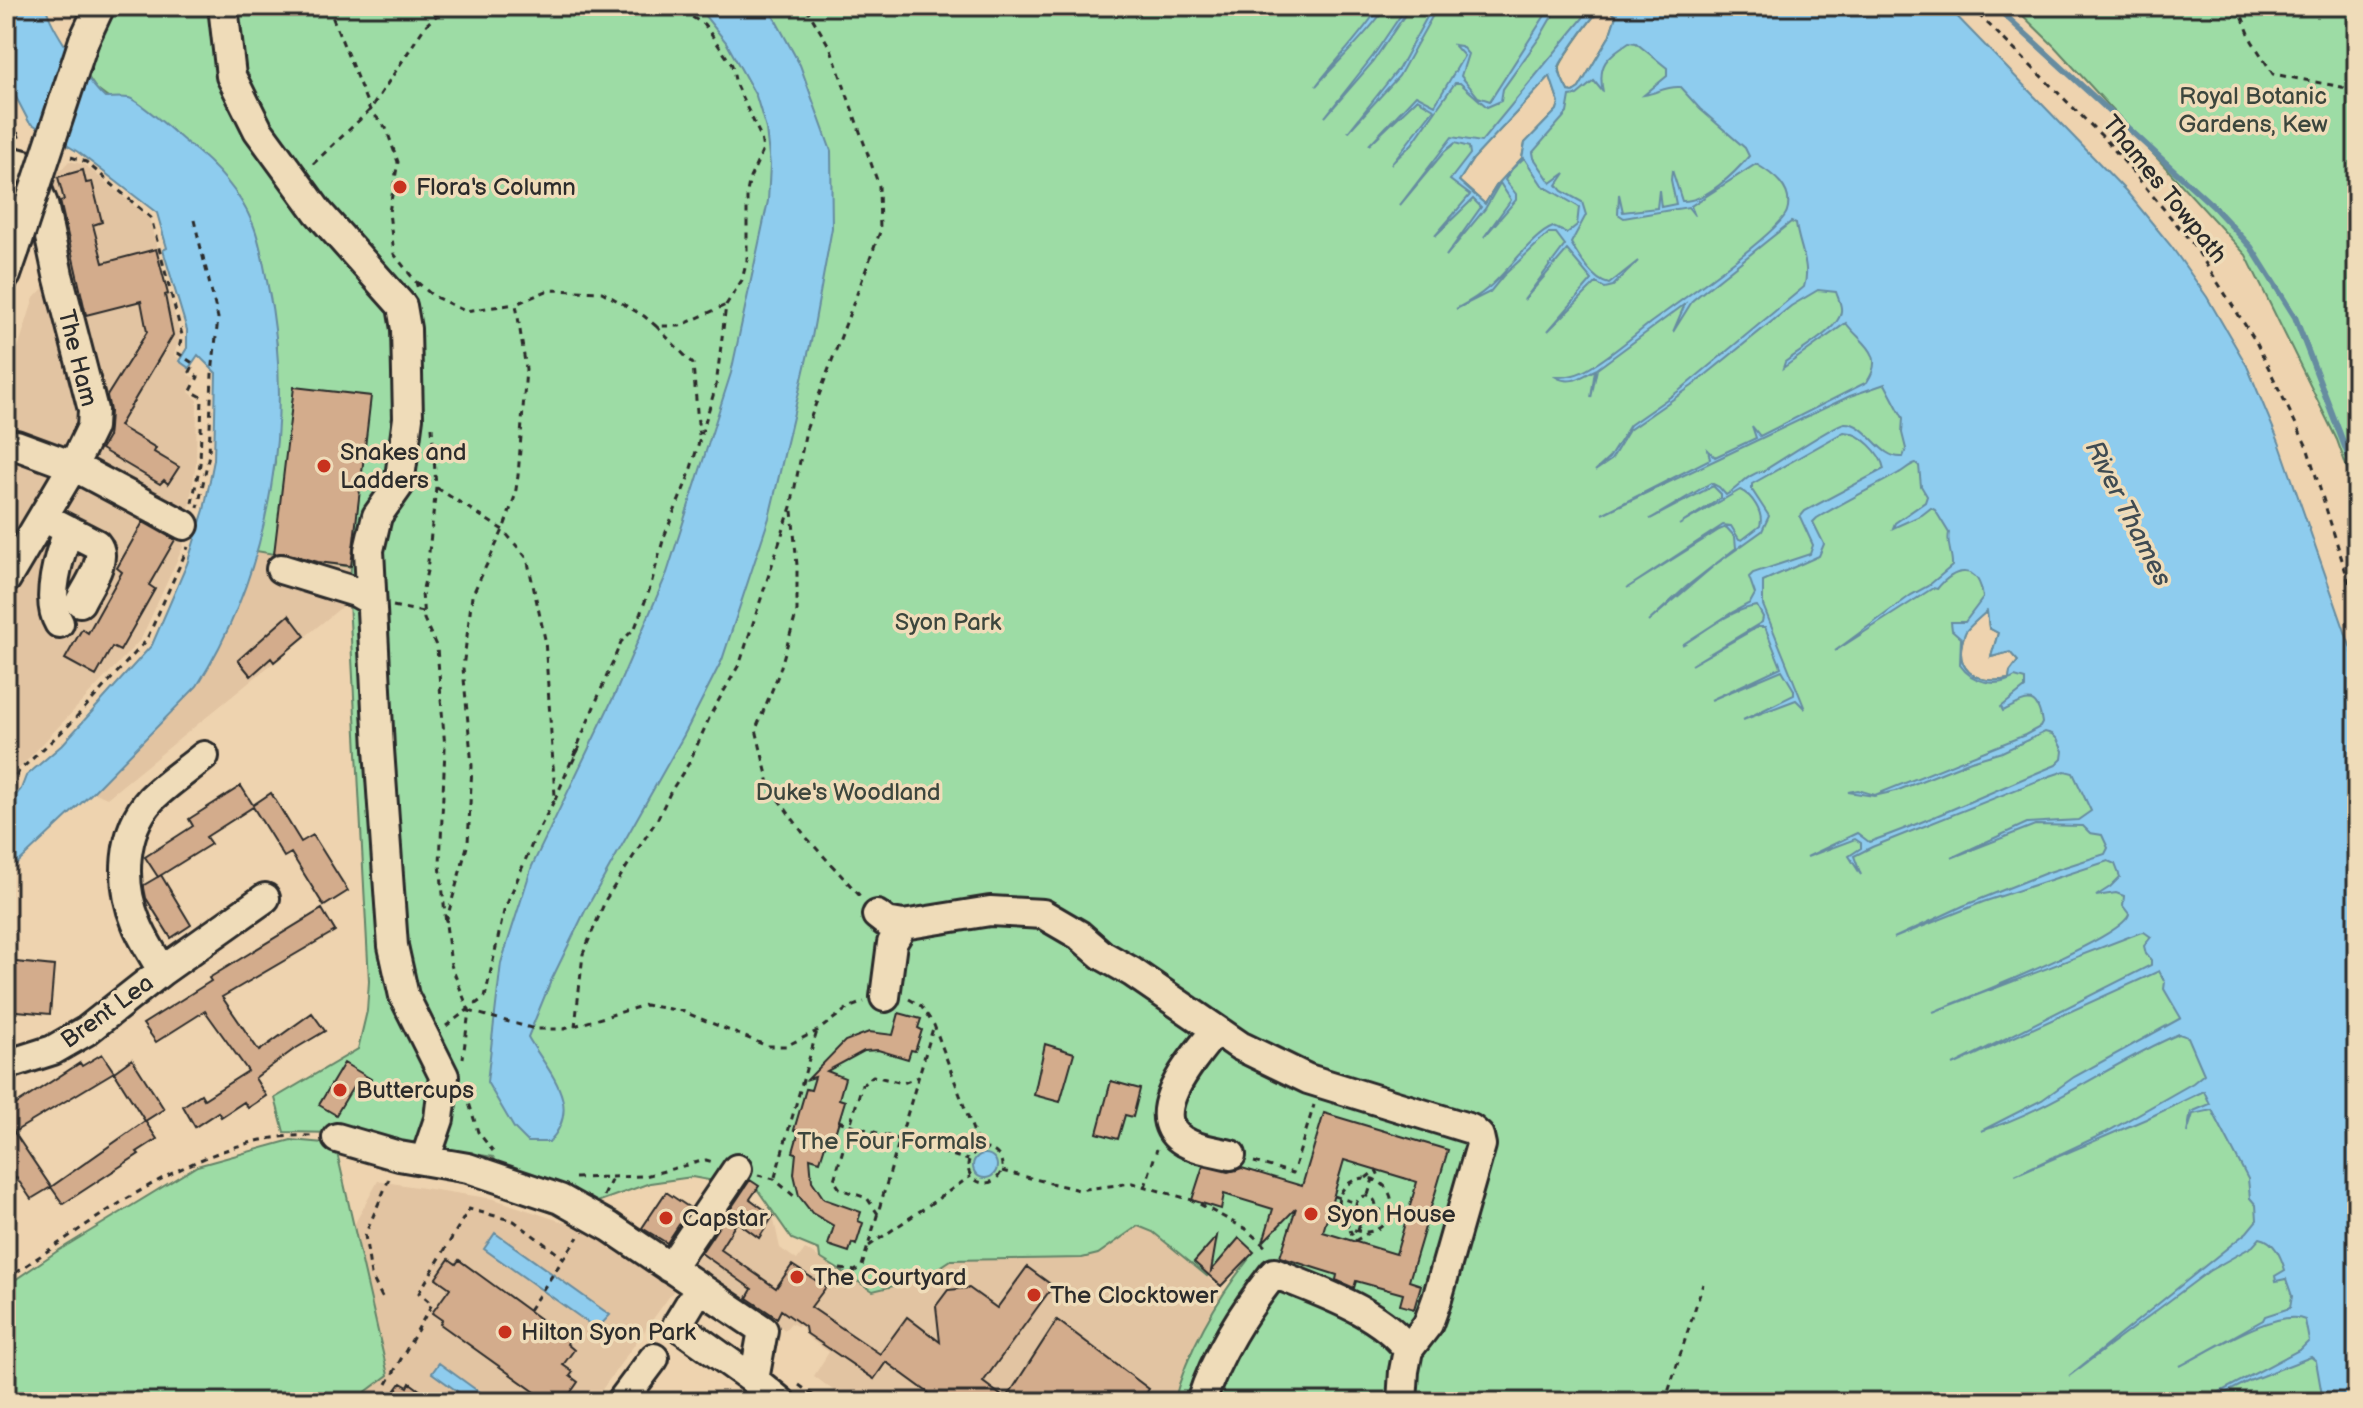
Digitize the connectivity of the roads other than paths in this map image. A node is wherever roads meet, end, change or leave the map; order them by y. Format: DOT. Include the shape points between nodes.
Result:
graph roads {
  1 [pos="100,6"];
  2 [pos="223,6"];
  3 [pos="18,154"];
  4 [pos="11,262"];
  5 [pos="16,445"];
  6 [pos="73,466"];
  7 [pos="43,517"];
  8 [pos="190,524"];
  9 [pos="69,530"];
  10 [pos="281,569"];
  11 [pos="6,579"];
  12 [pos="370,600"];
  13 [pos="80,602"];
  14 [pos="59,623"];
  15 [pos="204,756"];
  16 [pos="265,898"];
  17 [pos="162,971"];
  18 [pos="885,997"];
  19 [pos="1215,1031"];
  20 [pos="6,1065"];
  21 [pos="337,1138"];
  22 [pos="1231,1155"];
  23 [pos="405,1164"];
  24 [pos="737,1169"];
  25 [pos="670,1268"];
  26 [pos="700,1287"];
  27 [pos="1408,1350"];
  28 [pos="654,1358"];
  29 [pos="754,1380"];
  30 [pos="788,1392"];
  31 [pos="621,1402"];
  32 [pos="1201,1402"];
  33 [pos="1402,1402"];
  1 -- 4 [label="street, bridge"];
  2 -- 12 [label="street" via="231,76 258,130 402,306 408,418 399,485 377,516 369,550"];
  3 -- 6 [label="street, The Ham" via="43,204 93,410 92,427"];
  5 -- 6 [label="street"];
  6 -- 7 [label="street, The Ham"];
  6 -- 8 [label="street"];
  7 -- 9 [label="street"];
  7 -- 11 [label="street, The Ham"];
  9 -- 13 [label="street" via="101,549"];
  9 -- 14 [label="street" via="56,568 53,613"];
  10 -- 12 [label="street"];
  12 -- 23 [label="street" via="393,946 404,996 444,1076 439,1119"];
  15 -- 17 [label="street, Brent Lea" via="151,800 127,850 126,883 135,921"];
  16 -- 17 [label="street, Brent Lea"];
  17 -- 20 [label="street, Brent Lea" via="86,1031 53,1050"];
  18 -- 19 [label="street" via="890,920 990,911 1043,914"];
  19 -- 22 [label="street" via="1173,1091 1166,1118 1169,1129 1188,1144"];
  19 -- 27 [label="street" via="1308,1079 1471,1129 1479,1136 1481,1145 1437,1299 1428,1324"];
  21 -- 23 [label="street"];
  23 -- 25 [label="street" via="468,1168 592,1210"];
  24 -- 25 [label="street"];
  25 -- 26 [label="street"];
  26 -- 29 [label="street" via="763,1330"];
  26 -- 29 [label="street" via="677,1325"];
  27 -- 32 [label="street" via="1363,1313 1274,1273 1226,1342"];
  27 -- 33 [label="street"];
  28 -- 31 [label="street"];
  29 -- 30 [label="street"];
}
